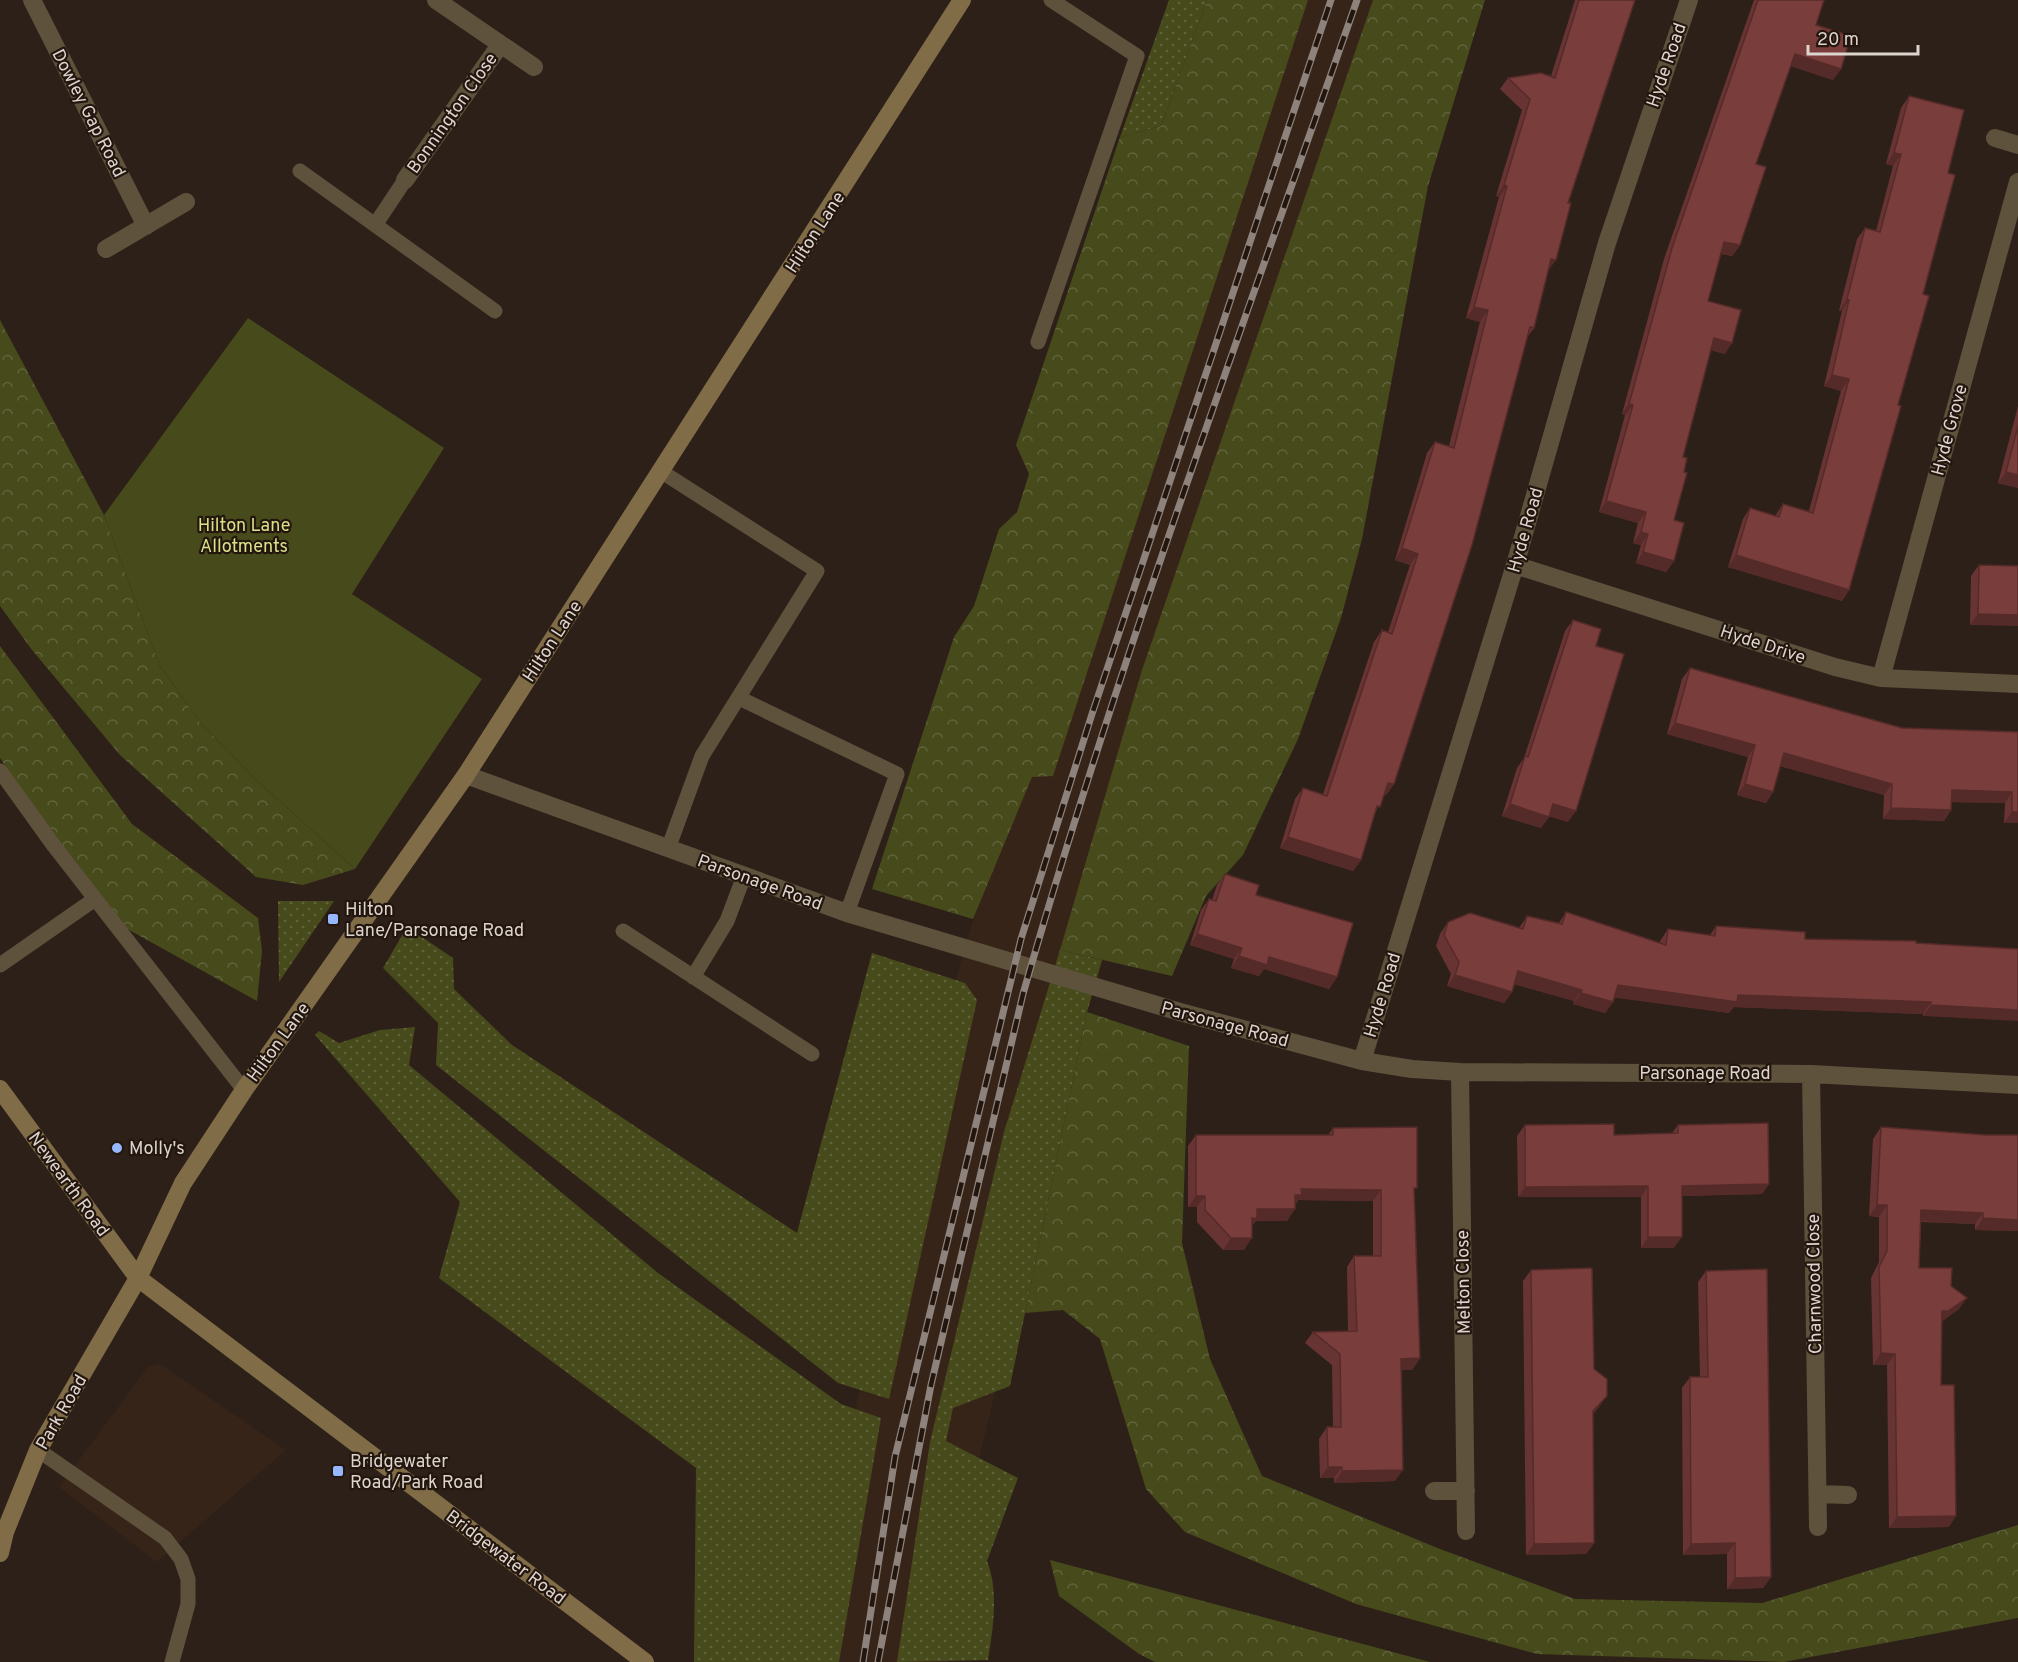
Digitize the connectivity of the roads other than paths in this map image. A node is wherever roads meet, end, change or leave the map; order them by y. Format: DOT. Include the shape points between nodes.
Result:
graph roads {
  1 [pos="32,0"];
  2 [pos="436,0"];
  3 [pos="962,0"];
  4 [pos="1051,0"];
  5 [pos="1689,0"];
  6 [pos="500,45"];
  7 [pos="534,68"];
  8 [pos="1995,138"];
  9 [pos="2018,145"];
  10 [pos="300,171"];
  11 [pos="405,180"];
  12 [pos="2018,182"];
  13 [pos="186,202"];
  14 [pos="375,225"];
  15 [pos="146,226"];
  16 [pos="106,249"];
  17 [pos="495,311"];
  18 [pos="1038,342"];
  19 [pos="662,472"];
  20 [pos="1515,565"];
  21 [pos="1881,678"];
  22 [pos="2018,684"];
  23 [pos="739,698"];
  24 [pos="0,771"];
  25 [pos="466,775"];
  26 [pos="668,849"];
  27 [pos="744,876"];
  28 [pos="95,899"];
  29 [pos="848,913"];
  30 [pos="623,931"];
  31 [pos="0,965"];
  32 [pos="693,977"];
  33 [pos="812,1054"];
  34 [pos="1362,1061"];
  35 [pos="1460,1072"];
  36 [pos="1811,1074"];
  37 [pos="2018,1084"];
  38 [pos="0,1089"];
  39 [pos="244,1090"];
  40 [pos="138,1278"];
  41 [pos="38,1450"];
  42 [pos="1434,1491"];
  43 [pos="1466,1491"];
  44 [pos="1818,1494"];
  45 [pos="1848,1495"];
  46 [pos="1818,1527"];
  47 [pos="1466,1531"];
  48 [pos="3,1532"];
  49 [pos="0,1553"];
  50 [pos="172,1662"];
  51 [pos="645,1662"];
  1 -- 15 [label="street, Dowley Gap Road"];
  2 -- 6 [label="street, Bonnington Close"];
  3 -- 19 [label="street, Hilton Lane"];
  4 -- 18 [label="lane" via="1137,56"];
  5 -- 20 [label="street, Hyde Road" via="1607,243"];
  6 -- 7 [label="street, Bonnington Close"];
  6 -- 11 [label="street, Bonnington Close"];
  8 -- 9 [label="street"];
  10 -- 14 [label="lane"];
  11 -- 14 [label="lane"];
  12 -- 21 [label="street, Hyde Grove"];
  13 -- 15 [label="street"];
  14 -- 17 [label="lane"];
  15 -- 16 [label="street"];
  19 -- 23 [label="lane" via="817,571"];
  19 -- 25 [label="street, Hilton Lane"];
  20 -- 21 [label="street, Hyde Drive" via="1835,667"];
  20 -- 34 [label="street, Hyde Road"];
  21 -- 22 [label="street, Hyde Drive"];
  23 -- 26 [label="lane" via="702,756"];
  23 -- 29 [label="lane" via="897,774"];
  24 -- 28 [label="lane"];
  25 -- 26 [label="street, Parsonage Road"];
  25 -- 39 [label="street, Hilton Lane"];
  26 -- 27 [label="street, Parsonage Road"];
  27 -- 29 [label="street, Parsonage Road"];
  27 -- 32 [label="lane" via="727,921"];
  28 -- 31 [label="lane"];
  28 -- 39 [label="lane"];
  29 -- 34 [label="street, Parsonage Road" via="1180,1012"];
  30 -- 32 [label="lane"];
  32 -- 33 [label="lane"];
  34 -- 35 [label="street, Parsonage Road"];
  35 -- 36 [label="street, Parsonage Road"];
  35 -- 43 [label="street, Melton Close"];
  36 -- 37 [label="street, Parsonage Road"];
  36 -- 44 [label="street, Charnwood Close"];
  38 -- 40 [label="street, Newearth Road"];
  39 -- 40 [label="street, Hilton Lane" via="183,1183"];
  40 -- 41 [label="street, Park Road"];
  40 -- 51 [label="street, Bridgewater Road"];
  41 -- 48 [label="street, Park Road"];
  41 -- 50 [label="lane" via="165,1538 181,1559 188,1579 188,1604"];
  42 -- 43 [label="street"];
  43 -- 47 [label="street, Melton Close"];
  44 -- 45 [label="street"];
  44 -- 46 [label="street, Charnwood Close"];
  48 -- 49 [label="street, Park Road"];
}
